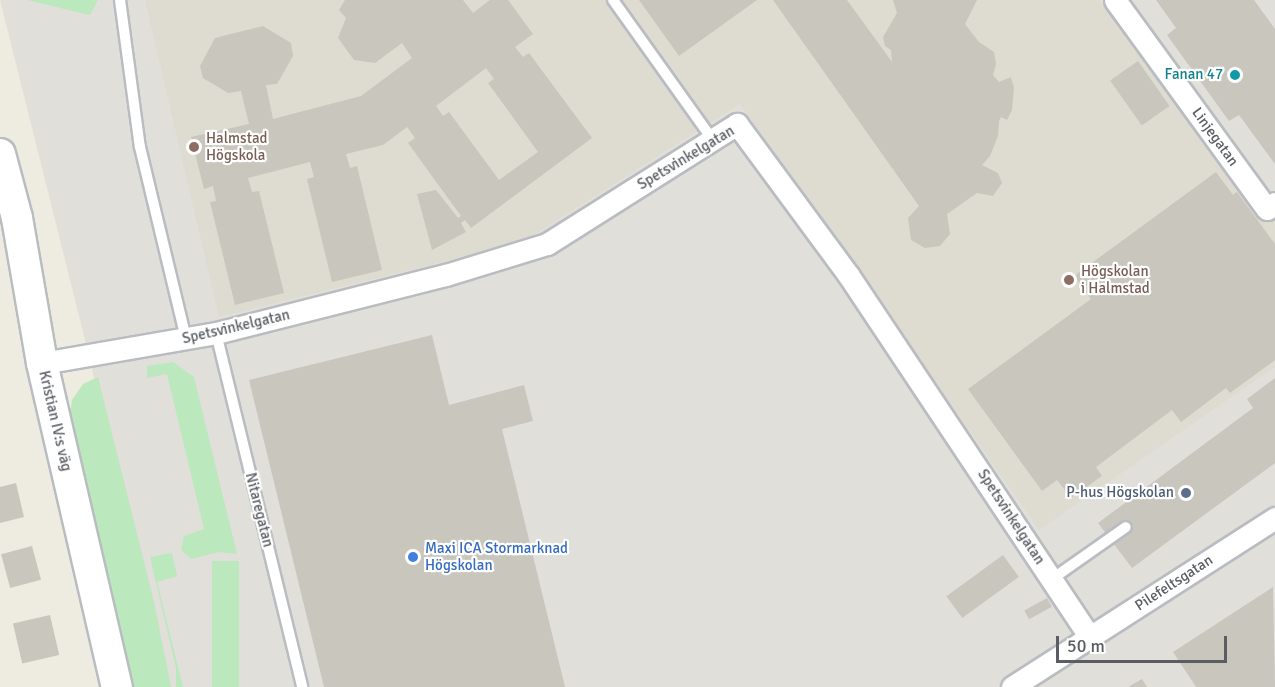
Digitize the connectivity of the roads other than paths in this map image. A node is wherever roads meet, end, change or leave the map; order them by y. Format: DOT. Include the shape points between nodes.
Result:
graph roads {
  1 [pos="120,0"];
  2 [pos="613,0"];
  3 [pos="1115,0"];
  4 [pos="713,140"];
  5 [pos="0,154"];
  6 [pos="1275,203"];
  7 [pos="8,221"];
  8 [pos="216,333"];
  9 [pos="186,339"];
  10 [pos="42,363"];
  11 [pos="1275,518"];
  12 [pos="1126,527"];
  13 [pos="1052,579"];
  14 [pos="1090,637"];
  15 [pos="117,687"];
  16 [pos="302,687"];
  17 [pos="1012,687"];
  1 -- 9 [label="lane" via="140,147"];
  2 -- 4 [label="lane"];
  3 -- 6 [label="street, Linjegatan" via="1267,209"];
  4 -- 8 [label="street, Spetsvinkelgatan" via="547,244 446,275"];
  4 -- 13 [label="street, Spetsvinkelgatan" via="737,124 849,276"];
  5 -- 7 [label="street, Kristian IV:s väg"];
  7 -- 10 [label="street, Kristian IV:s väg"];
  8 -- 9 [label="street, Spetsvinkelgatan"];
  8 -- 16 [label="lane, Nitaregatan"];
  9 -- 10 [label="street, Spetsvinkelgatan"];
  10 -- 15 [label="street, Kristian IV:s väg"];
  11 -- 14 [label="street, Pilefeltsgatan"];
  12 -- 13 [label="lane"];
  13 -- 14 [label="street, Spetsvinkelgatan"];
  14 -- 17 [label="street, Pilefeltsgatan"];
}
